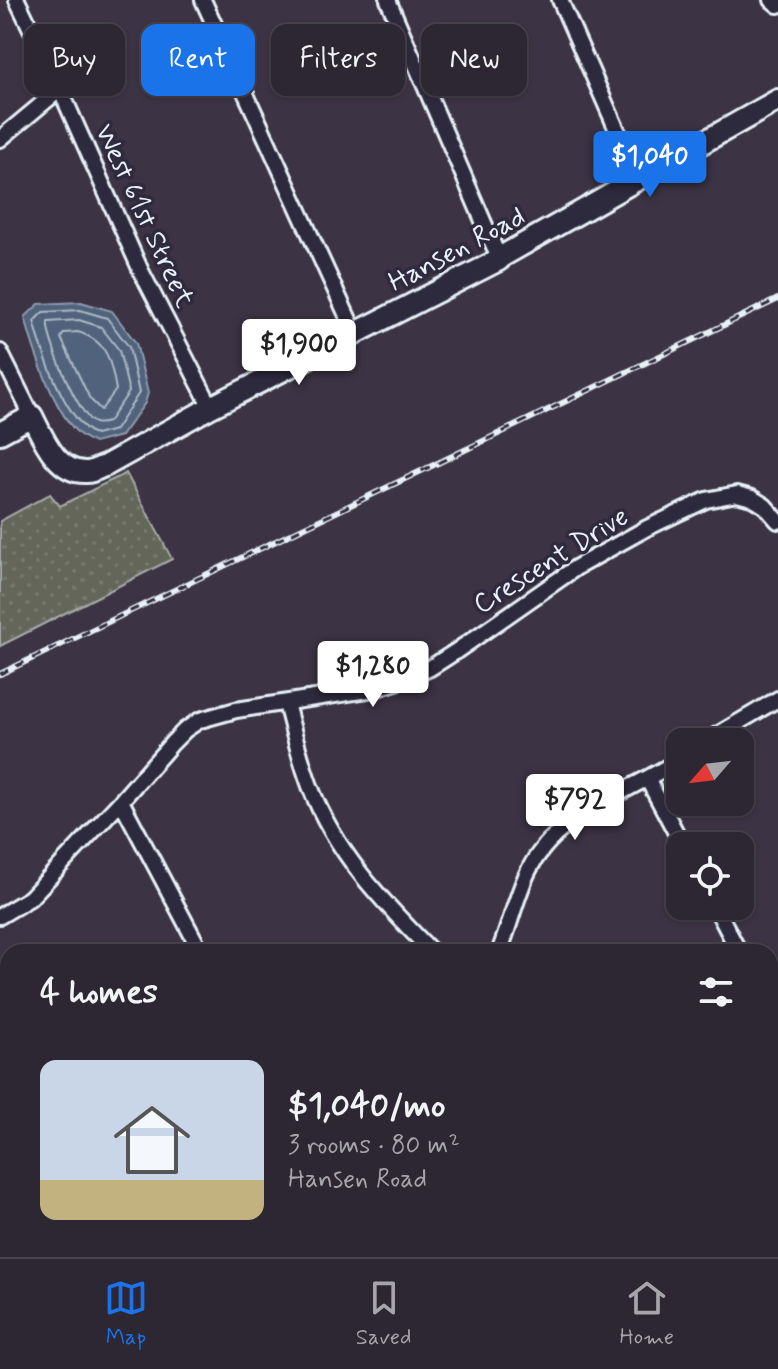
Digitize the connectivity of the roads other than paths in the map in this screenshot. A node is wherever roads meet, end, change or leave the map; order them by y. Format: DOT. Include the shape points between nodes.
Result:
graph roads {
  1 [pos="17,0"];
  2 [pos="203,0"];
  3 [pos="388,0"];
  4 [pos="560,0"];
  5 [pos="772,0"];
  6 [pos="778,5"];
  7 [pos="29,24"];
  8 [pos="52,96"];
  9 [pos="63,96"];
  10 [pos="778,100"];
  11 [pos="0,139"];
  12 [pos="639,180"];
  13 [pos="499,258"];
  14 [pos="355,333"];
  15 [pos="0,352"];
  16 [pos="211,407"];
  17 [pos="32,416"];
  18 [pos="0,433"];
  19 [pos="778,521"];
  20 [pos="778,699"];
  21 [pos="286,703"];
  22 [pos="729,728"];
  23 [pos="666,768"];
  24 [pos="648,780"];
  25 [pos="121,801"];
  26 [pos="676,832"];
  27 [pos="0,916"];
  28 [pos="722,920"];
  29 [pos="197,944"];
  30 [pos="424,944"];
  31 [pos="502,944"];
  32 [pos="735,944"];
  1 -- 7 [label="street, West 61st Street"];
  2 -- 14 [label="street"];
  3 -- 13 [label="street"];
  4 -- 12 [label="street"];
  5 -- 6 [label="street"];
  8 -- 11 [label="street"];
  9 -- 16 [label="street, West 61st Street" via="141,271"];
  10 -- 12 [label="street, Hansen Road"];
  12 -- 13 [label="street, Hansen Road"];
  13 -- 14 [label="street, Hansen Road"];
  14 -- 16 [label="street, Hansen Road"];
  15 -- 17 [label="street"];
  16 -- 17 [label="street, Hansen Road" via="87,472 68,468 49,450"];
  17 -- 18 [label="street"];
  19 -- 21 [label="street, Crescent Drive" via="752,498 737,494 706,500 577,567 430,668 374,689"];
  20 -- 22 [label="street"];
  21 -- 25 [label="street, Crescent Drive" via="218,713 185,730"];
  21 -- 30 [label="street" via="310,788 345,854"];
  23 -- 24 [label="street"];
  24 -- 26 [label="street"];
  24 -- 31 [label="street" via="558,831 526,875"];
  25 -- 27 [label="street, Crescent Drive" via="30,898"];
  25 -- 29 [label="street"];
  28 -- 32 [label="street"];
}
